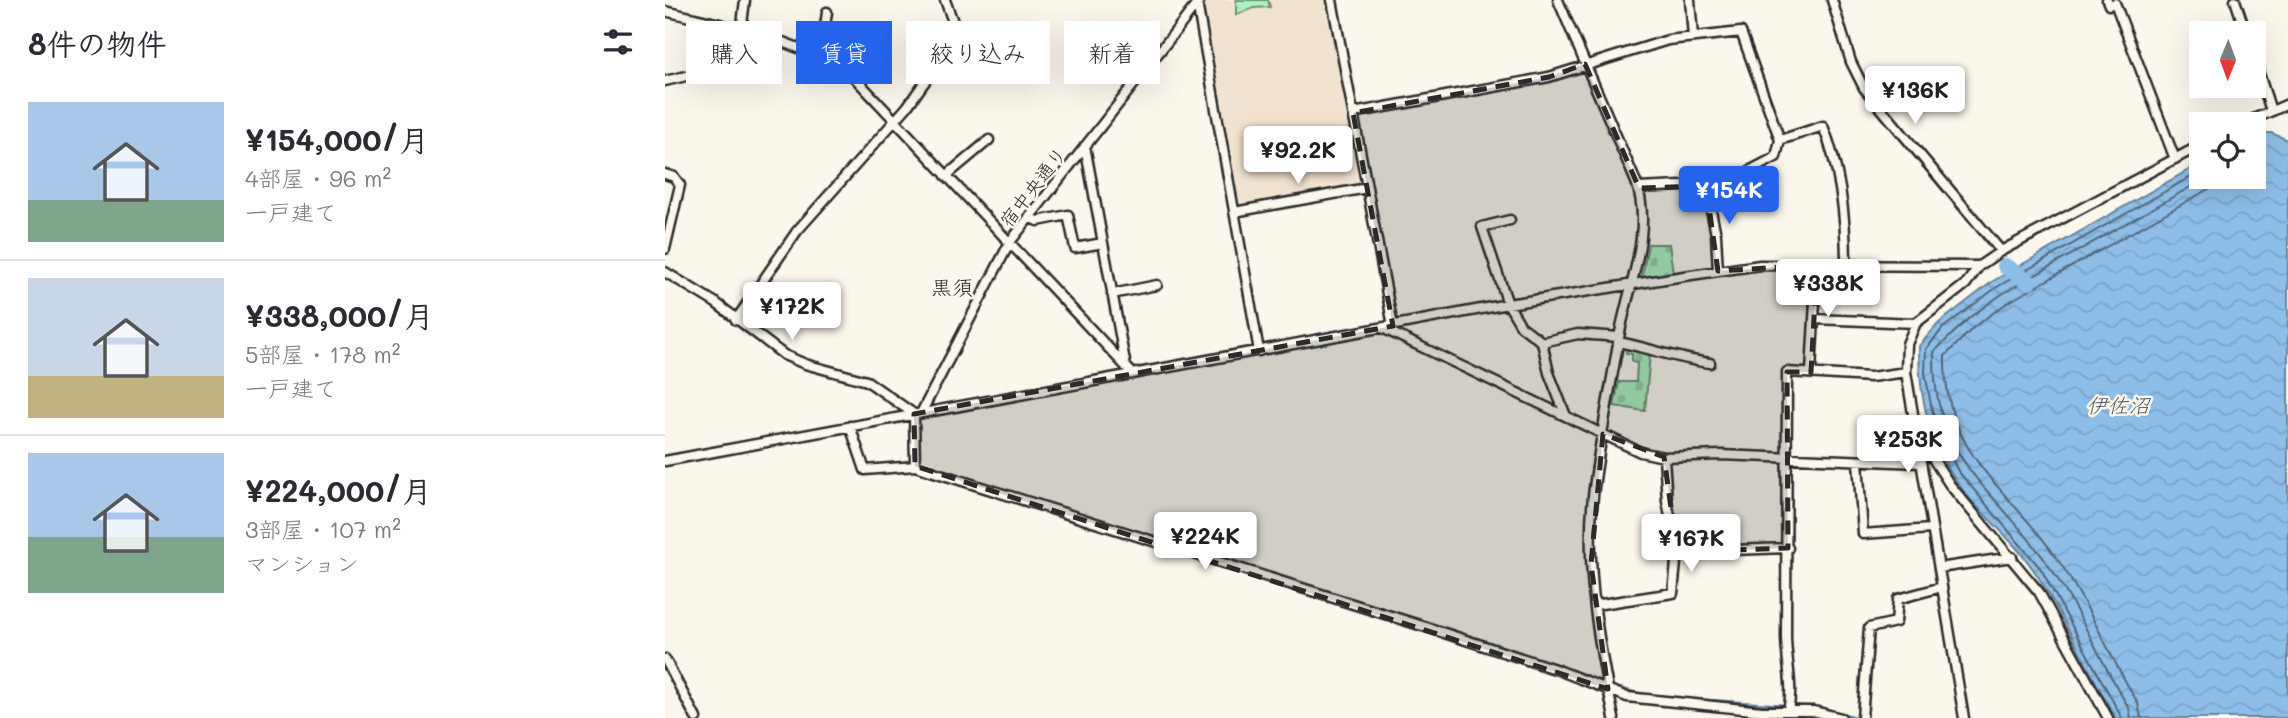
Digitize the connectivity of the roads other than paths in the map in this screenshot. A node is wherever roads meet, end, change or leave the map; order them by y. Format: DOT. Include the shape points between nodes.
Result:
graph roads {
  1 [pos="745,0"];
  2 [pos="945,0"];
  3 [pos="1332,0"];
  4 [pos="1558,0"];
  5 [pos="1690,0"];
  6 [pos="1832,0"];
  7 [pos="2107,0"];
  8 [pos="2235,0"];
  9 [pos="1198,2"];
  10 [pos="665,11"];
  11 [pos="827,12"];
  12 [pos="708,21"];
  13 [pos="744,21"];
  14 [pos="826,21"];
  15 [pos="2242,21"];
  16 [pos="1693,37"];
  17 [pos="1585,64"];
  18 [pos="686,76"];
  19 [pos="665,81"];
  20 [pos="860,84"];
  21 [pos="2266,95"];
  22 [pos="2288,104"];
  23 [pos="2271,111"];
  24 [pos="1353,113"];
  25 [pos="2266,113"];
  26 [pos="892,120"];
  27 [pos="989,140"];
  28 [pos="1780,140"];
  29 [pos="1085,146"];
  30 [pos="2189,151"];
  31 [pos="2175,159"];
  32 [pos="665,174"];
  33 [pos="946,176"];
  34 [pos="1706,186"];
  35 [pos="1367,188"];
  36 [pos="1639,188"];
  37 [pos="1234,212"];
  38 [pos="1029,218"];
  39 [pos="1510,220"];
  40 [pos="1010,242"];
  41 [pos="1103,243"];
  42 [pos="665,249"];
  43 [pos="2001,251"];
  44 [pos="1817,265"];
  45 [pos="1846,265"];
  46 [pos="1979,266"];
  47 [pos="1719,271"];
  48 [pos="665,272"];
  49 [pos="1632,284"];
  50 [pos="1157,285"];
  51 [pos="1112,294"];
  52 [pos="1508,304"];
  53 [pos="1814,319"];
  54 [pos="736,320"];
  55 [pos="1916,323"];
  56 [pos="1393,326"];
  57 [pos="1382,328"];
  58 [pos="1618,340"];
  59 [pos="1542,342"];
  60 [pos="1259,351"];
  61 [pos="1710,363"];
  62 [pos="1126,367"];
  63 [pos="1811,372"];
  64 [pos="1906,372"];
  65 [pos="1133,374"];
  66 [pos="917,413"];
  67 [pos="1566,416"];
  68 [pos="850,426"];
  69 [pos="1603,434"];
  70 [pos="1919,437"];
  71 [pos="1664,457"];
  72 [pos="1785,458"];
  73 [pos="665,461"];
  74 [pos="1858,462"];
  75 [pos="1920,463"];
  76 [pos="915,466"];
  77 [pos="1931,529"];
  78 [pos="1788,548"];
  79 [pos="1677,552"];
  80 [pos="2012,557"];
  81 [pos="1939,568"];
  82 [pos="1942,587"];
  83 [pos="1595,605"];
  84 [pos="665,659"];
  85 [pos="1608,689"];
  86 [pos="1788,711"];
  87 [pos="696,718"];
  88 [pos="1614,718"];
  89 [pos="1841,718"];
  90 [pos="1862,718"];
  91 [pos="1964,718"];
  92 [pos="2108,718"];
  1 -- 13 [label="street"];
  2 -- 26 [label="street" via="955,39 908,107"];
  3 -- 24 [label="street"];
  4 -- 17 [label="street"];
  5 -- 16 [label="street"];
  6 -- 43 [label="street" via="1864,88"];
  7 -- 31 [label="street" via="2109,5 2115,4"];
  8 -- 15 [label="street"];
  9 -- 29 [label="street, 宿中央通り"];
  9 -- 37 [label="street"];
  10 -- 12 [label="street"];
  11 -- 14 [label="street"];
  16 -- 17 [label="street"];
  16 -- 28 [label="street" via="1741,32"];
  17 -- 24 [label="street" via="1549,77"];
  17 -- 36 [label="street"];
  18 -- 19 [label="street"];
  20 -- 26 [label="street"];
  21 -- 23 [label="street"];
  22 -- 23 [label="street"];
  23 -- 25 [label="street"];
  24 -- 35 [label="street"];
  26 -- 33 [label="street"];
  26 -- 54 [label="street" via="797,231"];
  27 -- 33 [label="street"];
  28 -- 34 [label="street" via="1776,157 1749,171 1746,183"];
  28 -- 45 [label="street" via="1823,126 1840,195"];
  29 -- 38 [label="street, 宿中央通り"];
  29 -- 41 [label="street"];
  30 -- 31 [label="street"];
  31 -- 43 [label="street"];
  32 -- 42 [label="street" via="680,185"];
  33 -- 40 [label="street"];
  34 -- 36 [label="street"];
  34 -- 47 [label="street"];
  35 -- 37 [label="street"];
  35 -- 56 [label="street"];
  36 -- 49 [label="street" via="1641,231"];
  37 -- 60 [label="street"];
  38 -- 40 [label="street, 宿中央通り"];
  38 -- 41 [label="street" via="1038,221 1068,215 1075,248"];
  39 -- 52 [label="street" via="1482,227"];
  40 -- 62 [label="street"];
  40 -- 66 [label="street, 宿中央通り"];
  41 -- 51 [label="street"];
  43 -- 46 [label="street"];
  44 -- 45 [label="street"];
  44 -- 47 [label="street"];
  44 -- 53 [label="street"];
  45 -- 46 [label="street"];
  46 -- 55 [label="street" via="1966,284"];
  47 -- 49 [label="street"];
  48 -- 54 [label="street"];
  49 -- 52 [label="street"];
  49 -- 58 [label="street"];
  50 -- 51 [label="street"];
  51 -- 62 [label="street"];
  52 -- 56 [label="street"];
  52 -- 59 [label="street" via="1521,326"];
  53 -- 55 [label="street"];
  53 -- 63 [label="street"];
  54 -- 66 [label="street" via="784,355 867,381"];
  55 -- 64 [label="street" via="1907,344"];
  56 -- 57 [label="street"];
  57 -- 60 [label="street"];
  57 -- 67 [label="street"];
  58 -- 59 [label="street" via="1578,334"];
  58 -- 61 [label="street" via="1674,358"];
  58 -- 69 [label="street"];
  59 -- 67 [label="street"];
  60 -- 65 [label="street"];
  62 -- 65 [label="street"];
  63 -- 64 [label="street" via="1871,377"];
  63 -- 72 [label="street" via="1787,372"];
  64 -- 70 [label="street"];
  65 -- 66 [label="street"];
  66 -- 68 [label="street"];
  66 -- 76 [label="street"];
  67 -- 69 [label="street"];
  68 -- 73 [label="street"];
  68 -- 76 [label="street" via="865,470"];
  69 -- 71 [label="street" via="1640,452"];
  69 -- 83 [label="street" via="1592,514"];
  70 -- 75 [label="street"];
  70 -- 80 [label="street" via="1950,485"];
  71 -- 72 [label="street"];
  71 -- 79 [label="street"];
  72 -- 74 [label="street"];
  72 -- 78 [label="street"];
  74 -- 75 [label="street"];
  74 -- 77 [label="street" via="1865,536"];
  75 -- 77 [label="street"];
  76 -- 85 [label="street"];
  77 -- 81 [label="street"];
  78 -- 79 [label="street"];
  78 -- 86 [label="street"];
  79 -- 83 [label="street" via="1673,593"];
  80 -- 81 [label="street"];
  80 -- 92 [label="street" via="2039,592"];
  81 -- 82 [label="street"];
  82 -- 90 [label="street" via="1898,599 1896,622 1869,628"];
  82 -- 91 [label="street"];
  83 -- 85 [label="street"];
  84 -- 87 [label="street"];
  85 -- 86 [label="street" via="1644,701"];
  85 -- 88 [label="street"];
  86 -- 89 [label="street"];
}
